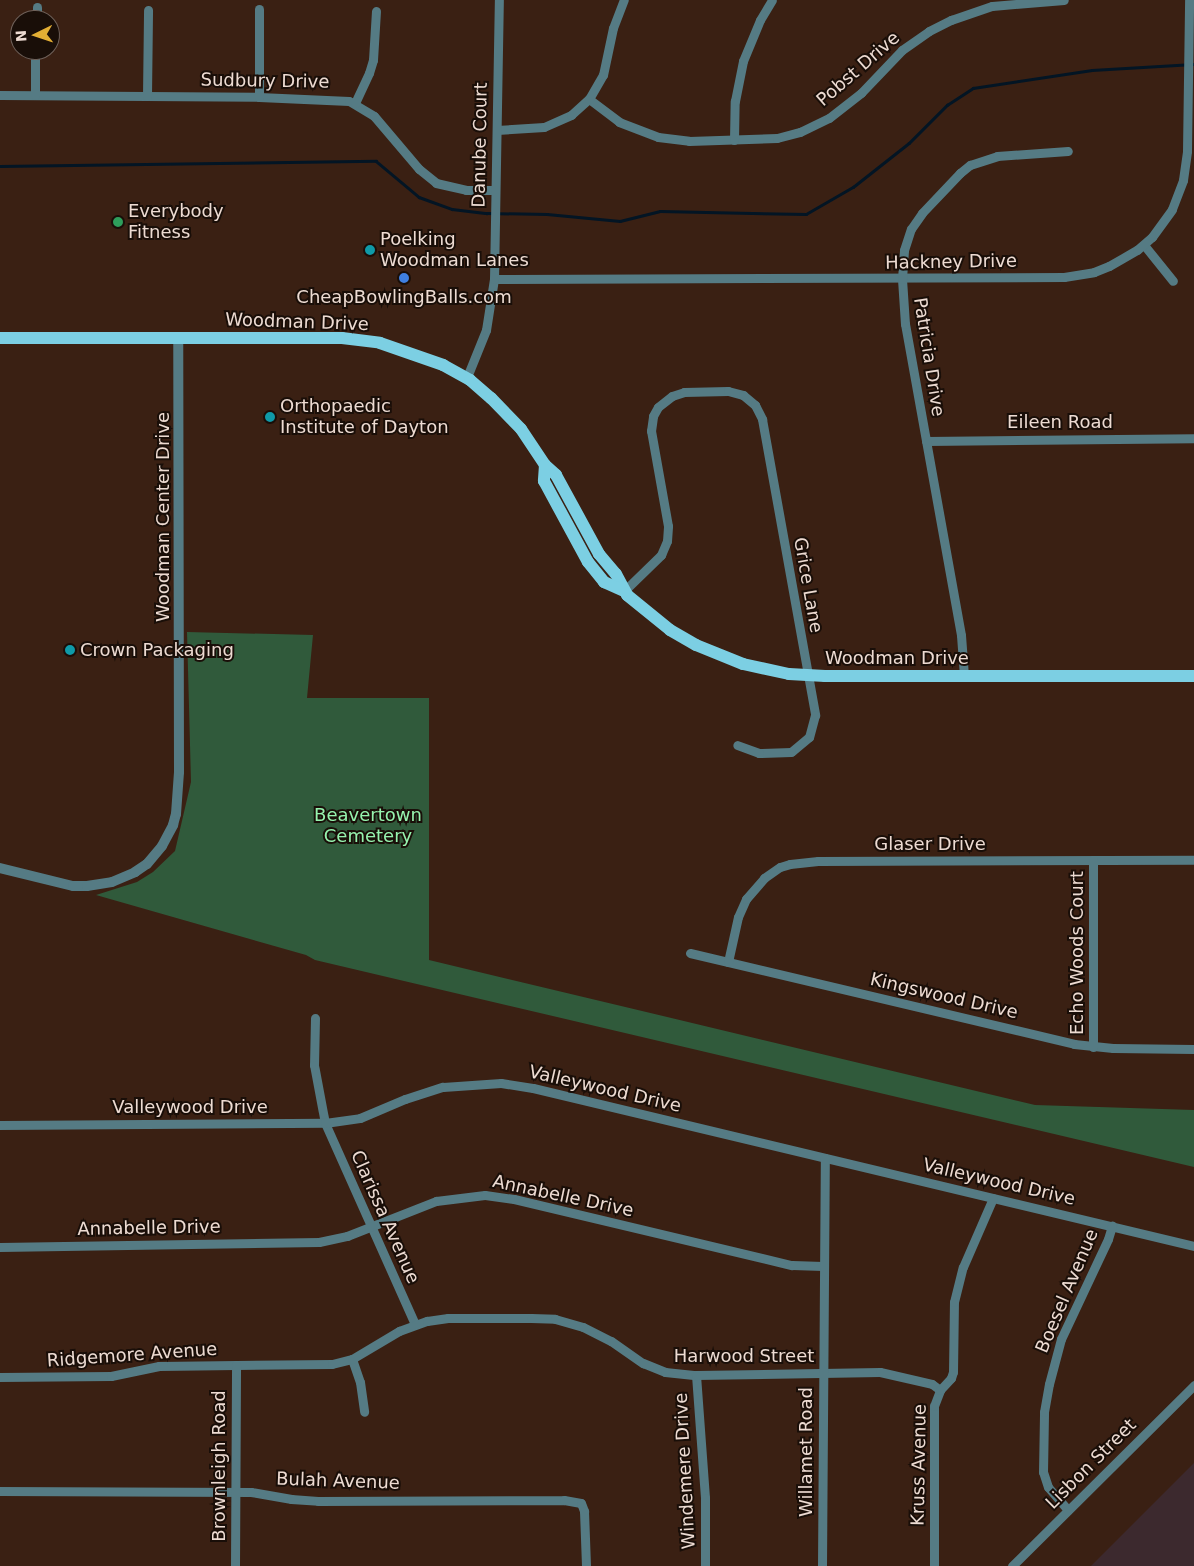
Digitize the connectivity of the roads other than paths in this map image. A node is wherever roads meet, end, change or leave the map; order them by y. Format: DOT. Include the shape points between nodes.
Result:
graph roads {
  1 [pos="498,0"];
  2 [pos="624,0"];
  3 [pos="772,0"];
  4 [pos="1064,0"];
  5 [pos="1189,0"];
  6 [pos="37,6"];
  7 [pos="259,9"];
  8 [pos="37,10"];
  9 [pos="148,10"];
  10 [pos="376,11"];
  11 [pos="35,60"];
  12 [pos="0,95"];
  13 [pos="35,95"];
  14 [pos="147,96"];
  15 [pos="259,97"];
  16 [pos="589,99"];
  17 [pos="355,103"];
  18 [pos="497,130"];
  19 [pos="734,140"];
  20 [pos="1068,151"];
  21 [pos="495,190"];
  22 [pos="1144,245"];
  23 [pos="902,279"];
  24 [pos="494,280"];
  25 [pos="1173,281"];
  26 [pos="178,337"];
  27 [pos="0,338"];
  28 [pos="467,377"];
  29 [pos="1194,438"];
  30 [pos="926,440"];
  31 [pos="624,591"];
  32 [pos="809,676"];
  33 [pos="964,676"];
  34 [pos="1194,676"];
  35 [pos="738,745"];
  36 [pos="1093,860"];
  37 [pos="1194,860"];
  38 [pos="0,868"];
  39 [pos="690,953"];
  40 [pos="728,962"];
  41 [pos="315,1018"];
  42 [pos="1093,1047"];
  43 [pos="1194,1049"];
  44 [pos="325,1123"];
  45 [pos="0,1125"];
  46 [pos="825,1158"];
  47 [pos="993,1198"];
  48 [pos="372,1226"];
  49 [pos="1112,1226"];
  50 [pos="1194,1246"];
  51 [pos="0,1247"];
  52 [pos="823,1266"];
  53 [pos="415,1324"];
  54 [pos="352,1359"];
  55 [pos="236,1365"];
  56 [pos="823,1372"];
  57 [pos="696,1374"];
  58 [pos="0,1377"];
  59 [pos="1194,1385"];
  60 [pos="940,1390"];
  61 [pos="364,1412"];
  62 [pos="0,1491"];
  63 [pos="236,1492"];
  64 [pos="1068,1510"];
  65 [pos="235,1566"];
  66 [pos="586,1566"];
  67 [pos="705,1566"];
  68 [pos="822,1566"];
  69 [pos="934,1566"];
  70 [pos="1012,1566"];
  1 -- 18 [label="street, Danube Court"];
  2 -- 16 [label="street" via="603,75"];
  3 -- 19 [label="street" via="743,60 735,101"];
  4 -- 19 [label="street, Pobst Drive" via="992,6 951,20 902,50 861,93 829,118 806,130 777,138"];
  5 -- 22 [label="street, Hackney Drive" via="1187,151 1183,180 1165,220"];
  6 -- 8 [label="street"];
  7 -- 15 [label="street"];
  9 -- 14 [label="street"];
  10 -- 17 [label="street" via="373,60"];
  11 -- 13 [label="street"];
  12 -- 13 [label="street, Sudbury Drive"];
  13 -- 14 [label="street, Sudbury Drive"];
  14 -- 15 [label="street, Sudbury Drive"];
  15 -- 17 [label="street, Sudbury Drive" via="337,99"];
  16 -- 18 [label="street" via="570,115 544,127"];
  16 -- 19 [label="street, Pobst Drive" via="619,122 658,137"];
  17 -- 21 [label="street, Sudbury Drive" via="374,116 436,183 466,190"];
  18 -- 21 [label="street, Danube Court"];
  20 -- 23 [label="street, Patricia Drive" via="997,156 960,173 911,229 904,250"];
  21 -- 24 [label="street, Danube Court"];
  22 -- 23 [label="street, Hackney Drive" via="1109,266 1079,275"];
  22 -- 25 [label="street"];
  23 -- 24 [label="street, Hackney Drive"];
  23 -- 30 [label="street, Patricia Drive" via="905,324"];
  24 -- 28 [label="street, Danube Court" via="486,330"];
  26 -- 27 [label="main road, Woodman Drive"];
  26 -- 28 [label="main road, Woodman Drive" via="361,340 417,354"];
  26 -- 38 [label="street, Woodman Center Drive" via="179,772 173,825 147,864 112,882 73,886"];
  28 -- 31 [label="main road, Woodman Drive" via="515,423 545,465 544,481 588,562 604,582"];
  29 -- 30 [label="street, Eileen Road"];
  30 -- 33 [label="street, Patricia Drive" via="961,635"];
  31 -- 32 [label="main road, Woodman Drive" via="660,623 721,657 761,669"];
  31 -- 32 [label="street, Grice Lane" via="660,555 667,541 668,526 650,431 658,407 679,393 728,391 749,400 762,419"];
  32 -- 33 [label="main road, Woodman Drive"];
  32 -- 35 [label="street, Grice Lane" via="815,723 804,744 791,752 770,754 749,751"];
  33 -- 34 [label="main road, Woodman Drive"];
  36 -- 37 [label="street, Glaser Drive"];
  36 -- 40 [label="street, Glaser Drive" via="818,861 790,864 764,878 746,899"];
  36 -- 42 [label="street, Echo Woods Court"];
  39 -- 40 [label="street, Kingswood Drive"];
  40 -- 42 [label="street, Kingswood Drive"];
  41 -- 44 [label="street, Clarissa Avenue" via="314,1065"];
  42 -- 43 [label="street, Kingswood Drive"];
  44 -- 45 [label="street, Valleywood Drive"];
  44 -- 46 [label="street, Valleywood Drive" via="360,1118 443,1087 501,1084 533,1088"];
  44 -- 48 [label="street, Clarissa Avenue"];
  46 -- 47 [label="street, Valleywood Drive"];
  46 -- 52 [label="street, Willamet Road"];
  47 -- 49 [label="street, Valleywood Drive"];
  47 -- 60 [label="street, Kruss Avenue" via="958,1285 953,1326 953,1372"];
  48 -- 51 [label="street, Annabelle Drive" via="319,1242"];
  48 -- 52 [label="street, Annabelle Drive" via="436,1201 485,1195 514,1199 792,1265"];
  48 -- 53 [label="street, Clarissa Avenue"];
  49 -- 50 [label="street, Valleywood Drive"];
  49 -- 64 [label="street, Boesel Avenue" via="1061,1339 1047,1393 1042,1472 1048,1487"];
  52 -- 56 [label="street, Willamet Road"];
  53 -- 54 [label="street, Harwood Street"];
  53 -- 57 [label="street, Harwood Street" via="448,1318 560,1320 596,1332 656,1369"];
  54 -- 55 [label="street, Harwood Street" via="332,1364"];
  54 -- 61 [label="street" via="360,1382"];
  55 -- 58 [label="street, Ridgemore Avenue" via="159,1366 111,1376"];
  55 -- 63 [label="street, Brownleigh Road"];
  56 -- 57 [label="street, Harwood Street"];
  56 -- 60 [label="street, Harwood Street" via="891,1374 932,1384"];
  56 -- 68 [label="street, Willamet Road"];
  57 -- 67 [label="street, Windemere Drive" via="705,1498"];
  59 -- 64 [label="street, Lisbon Street"];
  60 -- 69 [label="street, Kruss Avenue" via="934,1406"];
  62 -- 63 [label="street, Bulah Avenue"];
  63 -- 65 [label="street, Brownleigh Road"];
  63 -- 66 [label="street, Bulah Avenue" via="318,1501 573,1501 581,1503 584,1511"];
  64 -- 70 [label="street, Lisbon Street"];
}
